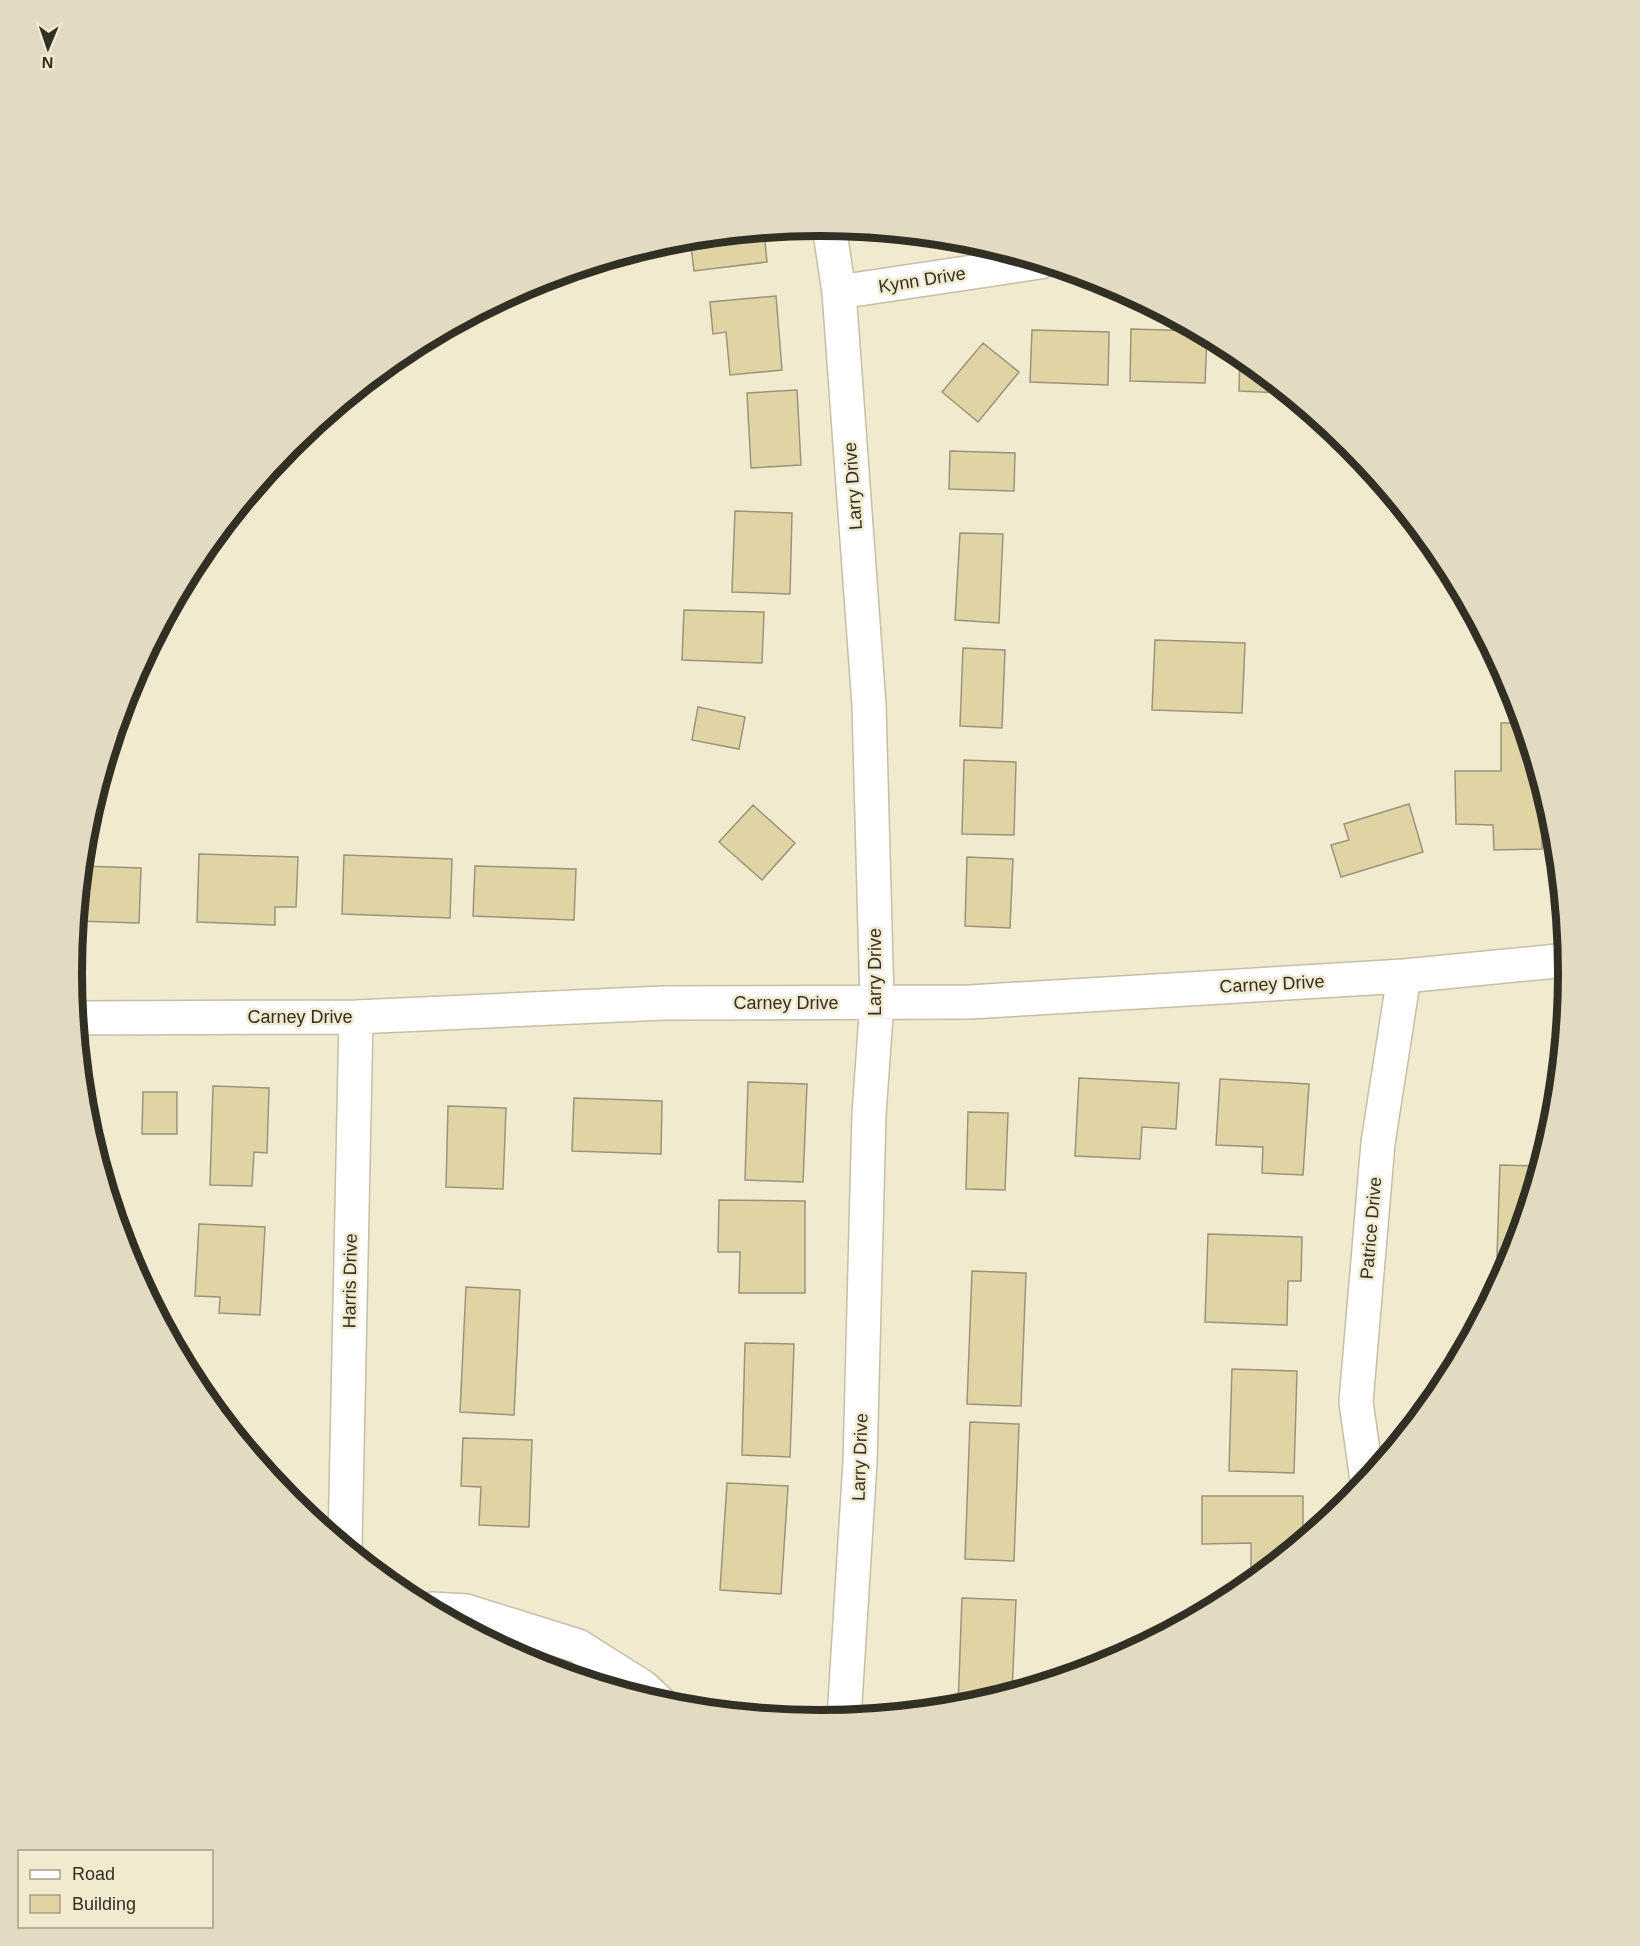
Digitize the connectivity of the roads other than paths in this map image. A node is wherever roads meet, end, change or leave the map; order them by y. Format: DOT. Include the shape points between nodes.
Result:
graph roads {
  1 [pos="831,236"];
  2 [pos="1023,265"];
  3 [pos="839,292"];
  4 [pos="1557,961"];
  5 [pos="1404,976"];
  6 [pos="877,1002"];
  7 [pos="356,1017"];
  8 [pos="84,1018"];
  9 [pos="1365,1469"];
  10 [pos="345,1536"];
  11 [pos="449,1610"];
  12 [pos="644,1688"];
  13 [pos="845,1709"];
  1 -- 3 [label="street, Larry Drive"];
  2 -- 3 [label="street, Kynn Drive"];
  3 -- 6 [label="street, Larry Drive" via="869,705"];
  4 -- 5 [label="street, Carney Drive"];
  5 -- 6 [label="street, Carney Drive" via="970,1002"];
  5 -- 9 [label="street, Patrice Drive" via="1378,1143 1356,1402"];
  6 -- 7 [label="street, Carney Drive" via="664,1003"];
  6 -- 13 [label="street, Larry Drive" via="869,1114 860,1462"];
  7 -- 8 [label="street, Carney Drive"];
  7 -- 10 [label="street, Harris Drive"];
  11 -- 12 [label="street" via="466,1611 578,1646"];
}
